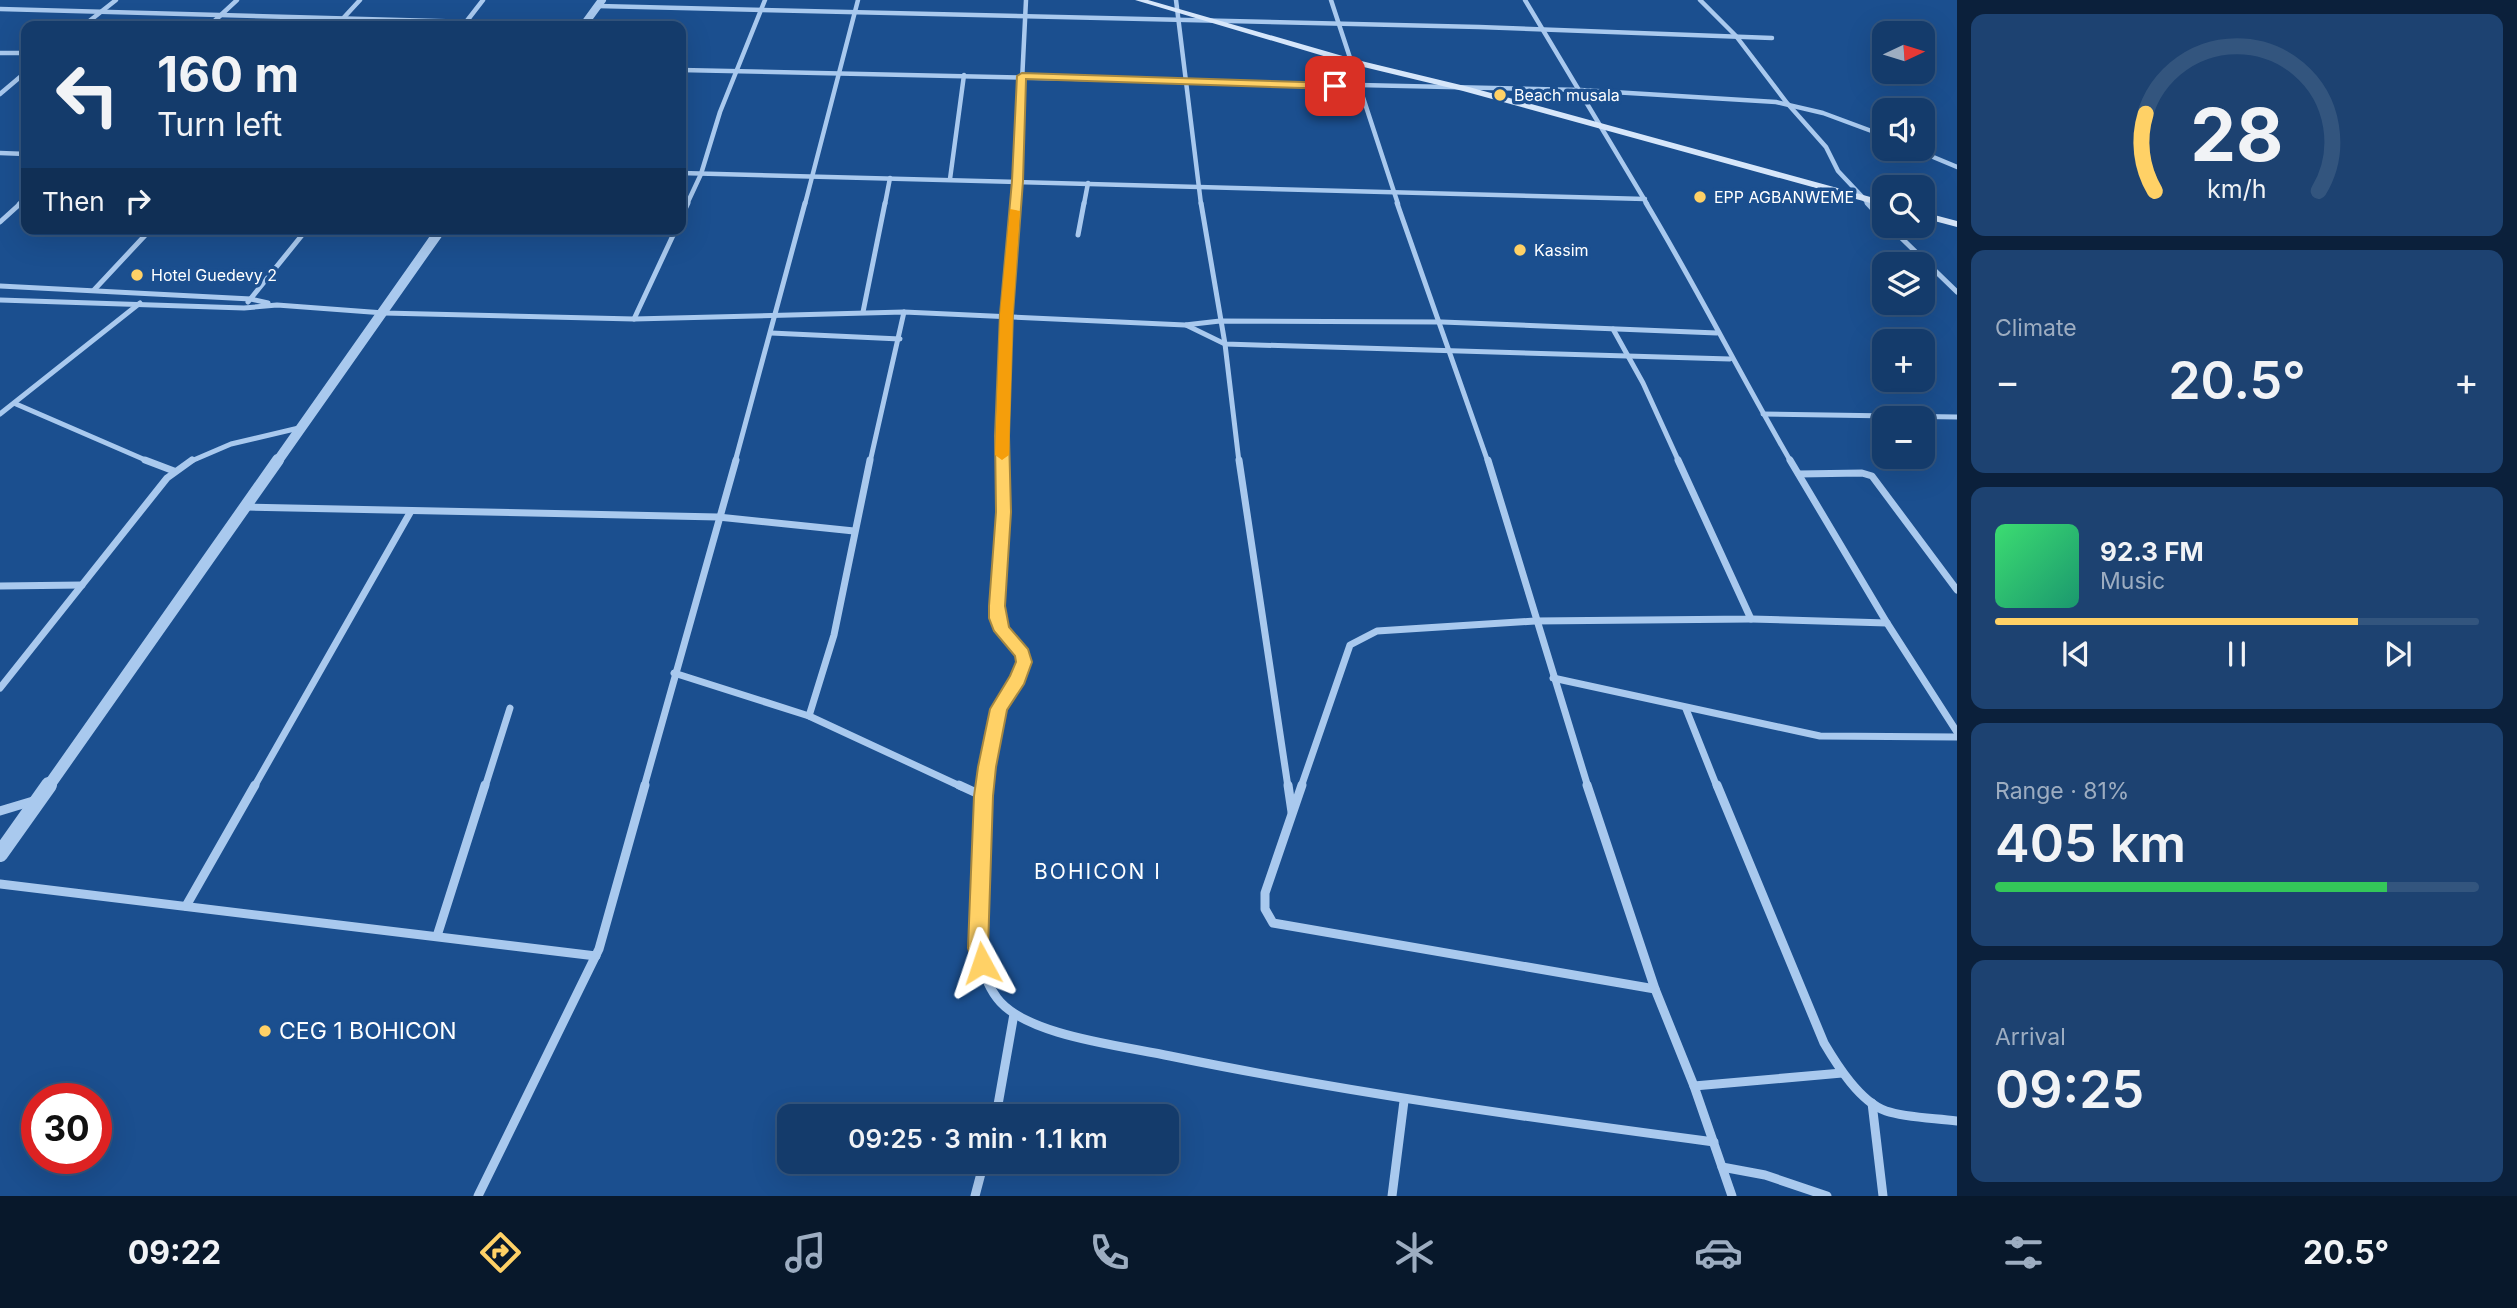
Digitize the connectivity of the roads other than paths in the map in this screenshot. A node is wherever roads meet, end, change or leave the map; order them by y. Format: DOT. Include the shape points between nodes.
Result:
graph roads {
  1 [pos="116,0"];
  2 [pos="237,0"];
  3 [pos="360,0"];
  4 [pos="482,0"];
  5 [pos="765,0"];
  6 [pos="858,0"];
  7 [pos="1026,0"];
  8 [pos="1139,0"];
  9 [pos="1176,0"];
  10 [pos="1331,0"];
  11 [pos="1525,0"];
  12 [pos="1700,0"];
  13 [pos="600,3"];
  14 [pos="0,9"];
  15 [pos="760,12"];
  16 [pos="100,13"];
  17 [pos="221,15"];
  18 [pos="854,15"];
  19 [pos="1179,16"];
  20 [pos="343,18"];
  21 [pos="1025,18"];
  22 [pos="90,21"];
  23 [pos="214,21"];
  24 [pos="340,21"];
  25 [pos="404,21"];
  26 [pos="467,21"];
  27 [pos="587,21"];
  28 [pos="1216,21"];
  29 [pos="1339,25"];
  30 [pos="1543,28"];
  31 [pos="1736,36"];
  32 [pos="1772,38"];
  33 [pos="0,53"];
  34 [pos="21,53"];
  35 [pos="1350,61"];
  36 [pos="686,70"];
  37 [pos="736,72"];
  38 [pos="839,73"];
  39 [pos="964,75"];
  40 [pos="21,76"];
  41 [pos="1022,76"];
  42 [pos="1188,82"];
  43 [pos="1360,87"];
  44 [pos="1466,89"];
  45 [pos="1580,90"];
  46 [pos="0,94"];
  47 [pos="1787,103"];
  48 [pos="1602,127"];
  49 [pos="1872,131"];
  50 [pos="0,153"];
  51 [pos="21,154"];
  52 [pos="1935,158"];
  53 [pos="1957,167"];
  54 [pos="686,173"];
  55 [pos="701,174"];
  56 [pos="813,177"];
  57 [pos="890,178"];
  58 [pos="950,179"];
  59 [pos="1018,181"];
  60 [pos="1088,183"];
  61 [pos="1198,186"];
  62 [pos="1393,192"];
  63 [pos="1860,197"];
  64 [pos="1646,199"];
  65 [pos="1872,200"];
  66 [pos="21,203"];
  67 [pos="686,207"];
  68 [pos="1872,209"];
  69 [pos="1935,218"];
  70 [pos="0,222"];
  71 [pos="1957,224"];
  72 [pos="145,235"];
  73 [pos="302,235"];
  74 [pos="437,235"];
  75 [pos="673,235"];
  76 [pos="1079,235"];
  77 [pos="1901,238"];
  78 [pos="0,286"];
  79 [pos="19,287"];
  80 [pos="94,290"];
  81 [pos="1957,292"];
  82 [pos="251,299"];
  83 [pos="3,300"];
  84 [pos="140,303"];
  85 [pos="277,305"];
  86 [pos="244,308"];
  87 [pos="904,312"];
  88 [pos="384,313"];
  89 [pos="863,313"];
  90 [pos="1006,314"];
  91 [pos="775,317"];
  92 [pos="634,319"];
  93 [pos="1220,321"];
  94 [pos="1442,323"];
  95 [pos="1185,325"];
  96 [pos="1613,329"];
  97 [pos="771,333"];
  98 [pos="1717,333"];
  99 [pos="900,339"];
  100 [pos="1225,344"];
  101 [pos="1452,351"];
  102 [pos="1627,356"];
  103 [pos="1730,359"];
  104 [pos="16,404"];
  105 [pos="0,414"];
  106 [pos="1763,414"];
  107 [pos="1957,417"];
  108 [pos="304,426"];
  109 [pos="174,471"];
  110 [pos="1799,474"];
  111 [pos="247,507"];
  112 [pos="411,511"];
  113 [pos="718,517"];
  114 [pos="854,531"];
  115 [pos="82,585"];
  116 [pos="0,586"];
  117 [pos="1957,590"];
  118 [pos="1751,619"];
  119 [pos="1535,621"];
  120 [pos="1887,623"];
  121 [pos="674,673"];
  122 [pos="1553,678"];
  123 [pos="0,688"];
  124 [pos="510,708"];
  125 [pos="1686,709"];
  126 [pos="809,716"];
  127 [pos="1957,734"];
  128 [pos="984,796"];
  129 [pos="39,799"];
  130 [pos="0,811"];
  131 [pos="1292,813"];
  132 [pos="0,854"];
  133 [pos="0,884"];
  134 [pos="186,906"];
  135 [pos="437,936"];
  136 [pos="596,956"];
  137 [pos="1655,989"];
  138 [pos="1014,1014"];
  139 [pos="1842,1073"];
  140 [pos="1694,1086"];
  141 [pos="1404,1101"];
  142 [pos="1872,1103"];
  143 [pos="998,1104"];
  144 [pos="1957,1121"];
  145 [pos="1714,1142"];
  146 [pos="1722,1167"];
  147 [pos="981,1174"];
  148 [pos="478,1196"];
  149 [pos="975,1196"];
  150 [pos="1392,1196"];
  151 [pos="1731,1196"];
  152 [pos="1827,1196"];
  153 [pos="1883,1196"];
  1 -- 16 [label="street"];
  2 -- 17 [label="street"];
  3 -- 20 [label="street"];
  4 -- 26 [label="street"];
  5 -- 15 [label="street"];
  6 -- 18 [label="street"];
  7 -- 21 [label="street"];
  8 -- 19 [label="main road"];
  9 -- 19 [label="street"];
  10 -- 29 [label="street"];
  11 -- 30 [label="street"];
  12 -- 31 [label="street"];
  13 -- 15 [label="street"];
  13 -- 27 [label="street"];
  14 -- 16 [label="street"];
  15 -- 18 [label="street"];
  15 -- 37 [label="street"];
  16 -- 17 [label="street"];
  16 -- 22 [label="street"];
  17 -- 20 [label="street"];
  17 -- 23 [label="street"];
  18 -- 21 [label="street"];
  18 -- 38 [label="street"];
  19 -- 21 [label="street"];
  19 -- 28 [label="main road"];
  19 -- 42 [label="street"];
  20 -- 24 [label="street"];
  20 -- 25 [label="street"];
  21 -- 41 [label="street"];
  28 -- 29 [label="street"];
  28 -- 35 [label="main road"];
  29 -- 30 [label="street"];
  29 -- 35 [label="street"];
  30 -- 31 [label="street"];
  30 -- 45 [label="street"];
  31 -- 32 [label="street"];
  31 -- 47 [label="street"];
  33 -- 34 [label="street"];
  35 -- 43 [label="street"];
  35 -- 44 [label="main road"];
  36 -- 37 [label="street"];
  37 -- 38 [label="street"];
  37 -- 55 [label="street"];
  38 -- 39 [label="street"];
  38 -- 56 [label="street"];
  39 -- 41 [label="street"];
  39 -- 58 [label="street"];
  40 -- 46 [label="street"];
  41 -- 42 [label="street"];
  41 -- 59 [label="street"];
  42 -- 43 [label="street"];
  42 -- 61 [label="street"];
  43 -- 44 [label="street"];
  43 -- 62 [label="street"];
  44 -- 45 [label="street"];
  44 -- 48 [label="main road"];
  45 -- 47 [label="street"];
  45 -- 48 [label="street"];
  47 -- 49 [label="street"];
  47 -- 63 [label="street" via="1826,147 1838,171"];
  48 -- 63 [label="main road"];
  48 -- 64 [label="street"];
  50 -- 51 [label="street"];
  52 -- 53 [label="street"];
  54 -- 55 [label="street"];
  55 -- 56 [label="street"];
  55 -- 67 [label="street"];
  56 -- 57 [label="street"];
  56 -- 91 [label="street"];
  57 -- 58 [label="street"];
  57 -- 89 [label="street"];
  58 -- 59 [label="street"];
  59 -- 60 [label="street"];
  59 -- 90 [label="street"];
  60 -- 61 [label="street"];
  60 -- 76 [label="street"];
  61 -- 62 [label="street"];
  61 -- 93 [label="street"];
  62 -- 64 [label="street"];
  62 -- 94 [label="street"];
  63 -- 65 [label="main road"];
  63 -- 68 [label="street"];
  64 -- 98 [label="street"];
  66 -- 70 [label="street"];
  69 -- 71 [label="main road"];
  72 -- 80 [label="street"];
  73 -- 82 [label="street"];
  74 -- 88 [label="street"];
  75 -- 92 [label="street"];
  77 -- 81 [label="street"];
  78 -- 79 [label="street"];
  79 -- 80 [label="street"];
  79 -- 83 [label="street"];
  80 -- 82 [label="street"];
  82 -- 85 [label="street"];
  82 -- 86 [label="street"];
  83 -- 84 [label="street"];
  84 -- 86 [label="street"];
  84 -- 104 [label="street"];
  85 -- 86 [label="street"];
  85 -- 88 [label="street"];
  87 -- 89 [label="street"];
  87 -- 90 [label="street"];
  87 -- 99 [label="street"];
  88 -- 92 [label="street"];
  88 -- 108 [label="street"];
  89 -- 91 [label="street"];
  90 -- 95 [label="street"];
  90 -- 128 [label="street" via="997,618 1024,662 999,709"];
  91 -- 92 [label="street"];
  91 -- 97 [label="street"];
  93 -- 94 [label="street"];
  93 -- 95 [label="street"];
  93 -- 100 [label="street"];
  94 -- 96 [label="street"];
  94 -- 101 [label="street"];
  95 -- 100 [label="street"];
  96 -- 98 [label="street"];
  96 -- 102 [label="street"];
  97 -- 99 [label="street"];
  97 -- 113 [label="street"];
  98 -- 103 [label="street"];
  99 -- 114 [label="street"];
  100 -- 101 [label="street"];
  100 -- 131 [label="street"];
  101 -- 102 [label="street"];
  101 -- 119 [label="street"];
  102 -- 103 [label="street"];
  102 -- 118 [label="street"];
  103 -- 106 [label="street"];
  104 -- 105 [label="street"];
  104 -- 109 [label="street"];
  106 -- 107 [label="street"];
  106 -- 110 [label="street"];
  108 -- 109 [label="street" via="204,451"];
  108 -- 111 [label="street"];
  109 -- 115 [label="street"];
  110 -- 117 [label="street" via="1872,476"];
  110 -- 120 [label="street"];
  111 -- 112 [label="street"];
  111 -- 129 [label="street"];
  112 -- 113 [label="street"];
  112 -- 134 [label="street"];
  113 -- 114 [label="street"];
  113 -- 121 [label="street"];
  114 -- 126 [label="street" via="834,635"];
  115 -- 116 [label="street"];
  115 -- 123 [label="street"];
  118 -- 119 [label="street"];
  118 -- 120 [label="street"];
  119 -- 122 [label="street"];
  119 -- 131 [label="street" via="1377,631 1350,645"];
  120 -- 127 [label="street"];
  121 -- 126 [label="street"];
  121 -- 136 [label="street"];
  122 -- 125 [label="street"];
  122 -- 137 [label="street"];
  124 -- 135 [label="street"];
  125 -- 127 [label="street" via="1820,736"];
  125 -- 139 [label="street" via="1779,938 1824,1043"];
  126 -- 128 [label="street"];
  128 -- 138 [label="street" via="978,948 985,978 995,996"];
  129 -- 130 [label="street"];
  129 -- 132 [label="street"];
  131 -- 137 [label="street" via="1265,893 1265,909 1273,923"];
  133 -- 134 [label="street"];
  134 -- 135 [label="street"];
  135 -- 136 [label="street"];
  136 -- 148 [label="street"];
  137 -- 140 [label="street"];
  138 -- 141 [label="street" via="1056,1030 1248,1073"];
  138 -- 143 [label="street"];
  139 -- 140 [label="street"];
  139 -- 142 [label="street"];
  140 -- 145 [label="street"];
  141 -- 145 [label="street"];
  141 -- 150 [label="street"];
  142 -- 144 [label="street" via="1886,1111"];
  142 -- 153 [label="street"];
  145 -- 146 [label="street"];
  146 -- 151 [label="street"];
  146 -- 152 [label="street" via="1765,1175"];
  147 -- 149 [label="street"];
}
